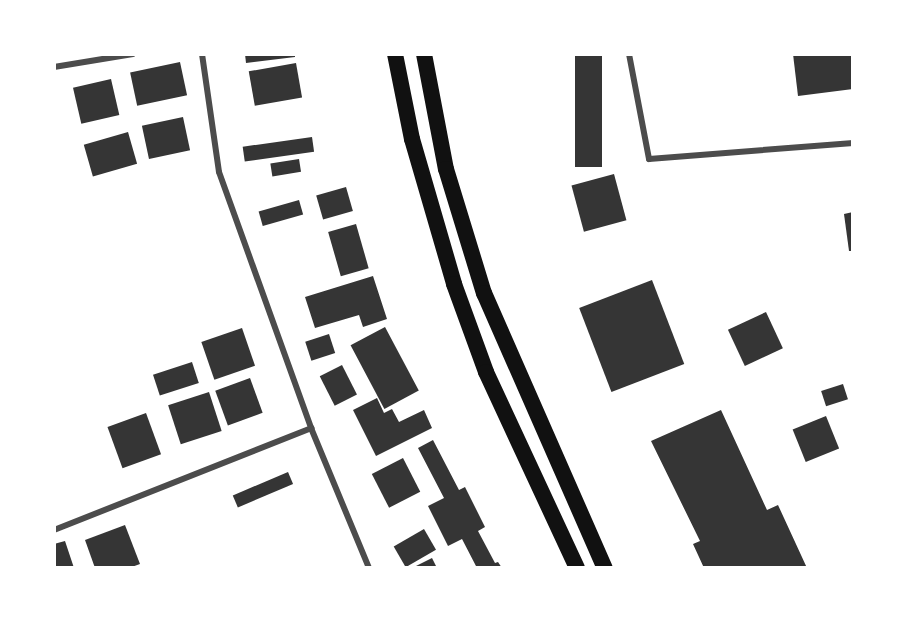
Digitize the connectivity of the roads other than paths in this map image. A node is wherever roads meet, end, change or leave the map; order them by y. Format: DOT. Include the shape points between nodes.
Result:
graph roads {
  1 [pos="133,54"];
  2 [pos="202,54"];
  3 [pos="395,54"];
  4 [pos="424,54"];
  5 [pos="629,54"];
  6 [pos="54,67"];
  7 [pos="853,143"];
  8 [pos="311,428"];
  9 [pos="54,530"];
  10 [pos="369,568"];
  11 [pos="577,568"];
  12 [pos="605,568"];
  1 -- 6 [label="street"];
  2 -- 8 [label="street" via="219,172"];
  3 -- 11 [label="highway" via="412,139 454,284 486,372"];
  4 -- 12 [label="highway" via="446,169 484,293"];
  5 -- 7 [label="street" via="649,159"];
  8 -- 9 [label="street"];
  8 -- 10 [label="street"];
}
